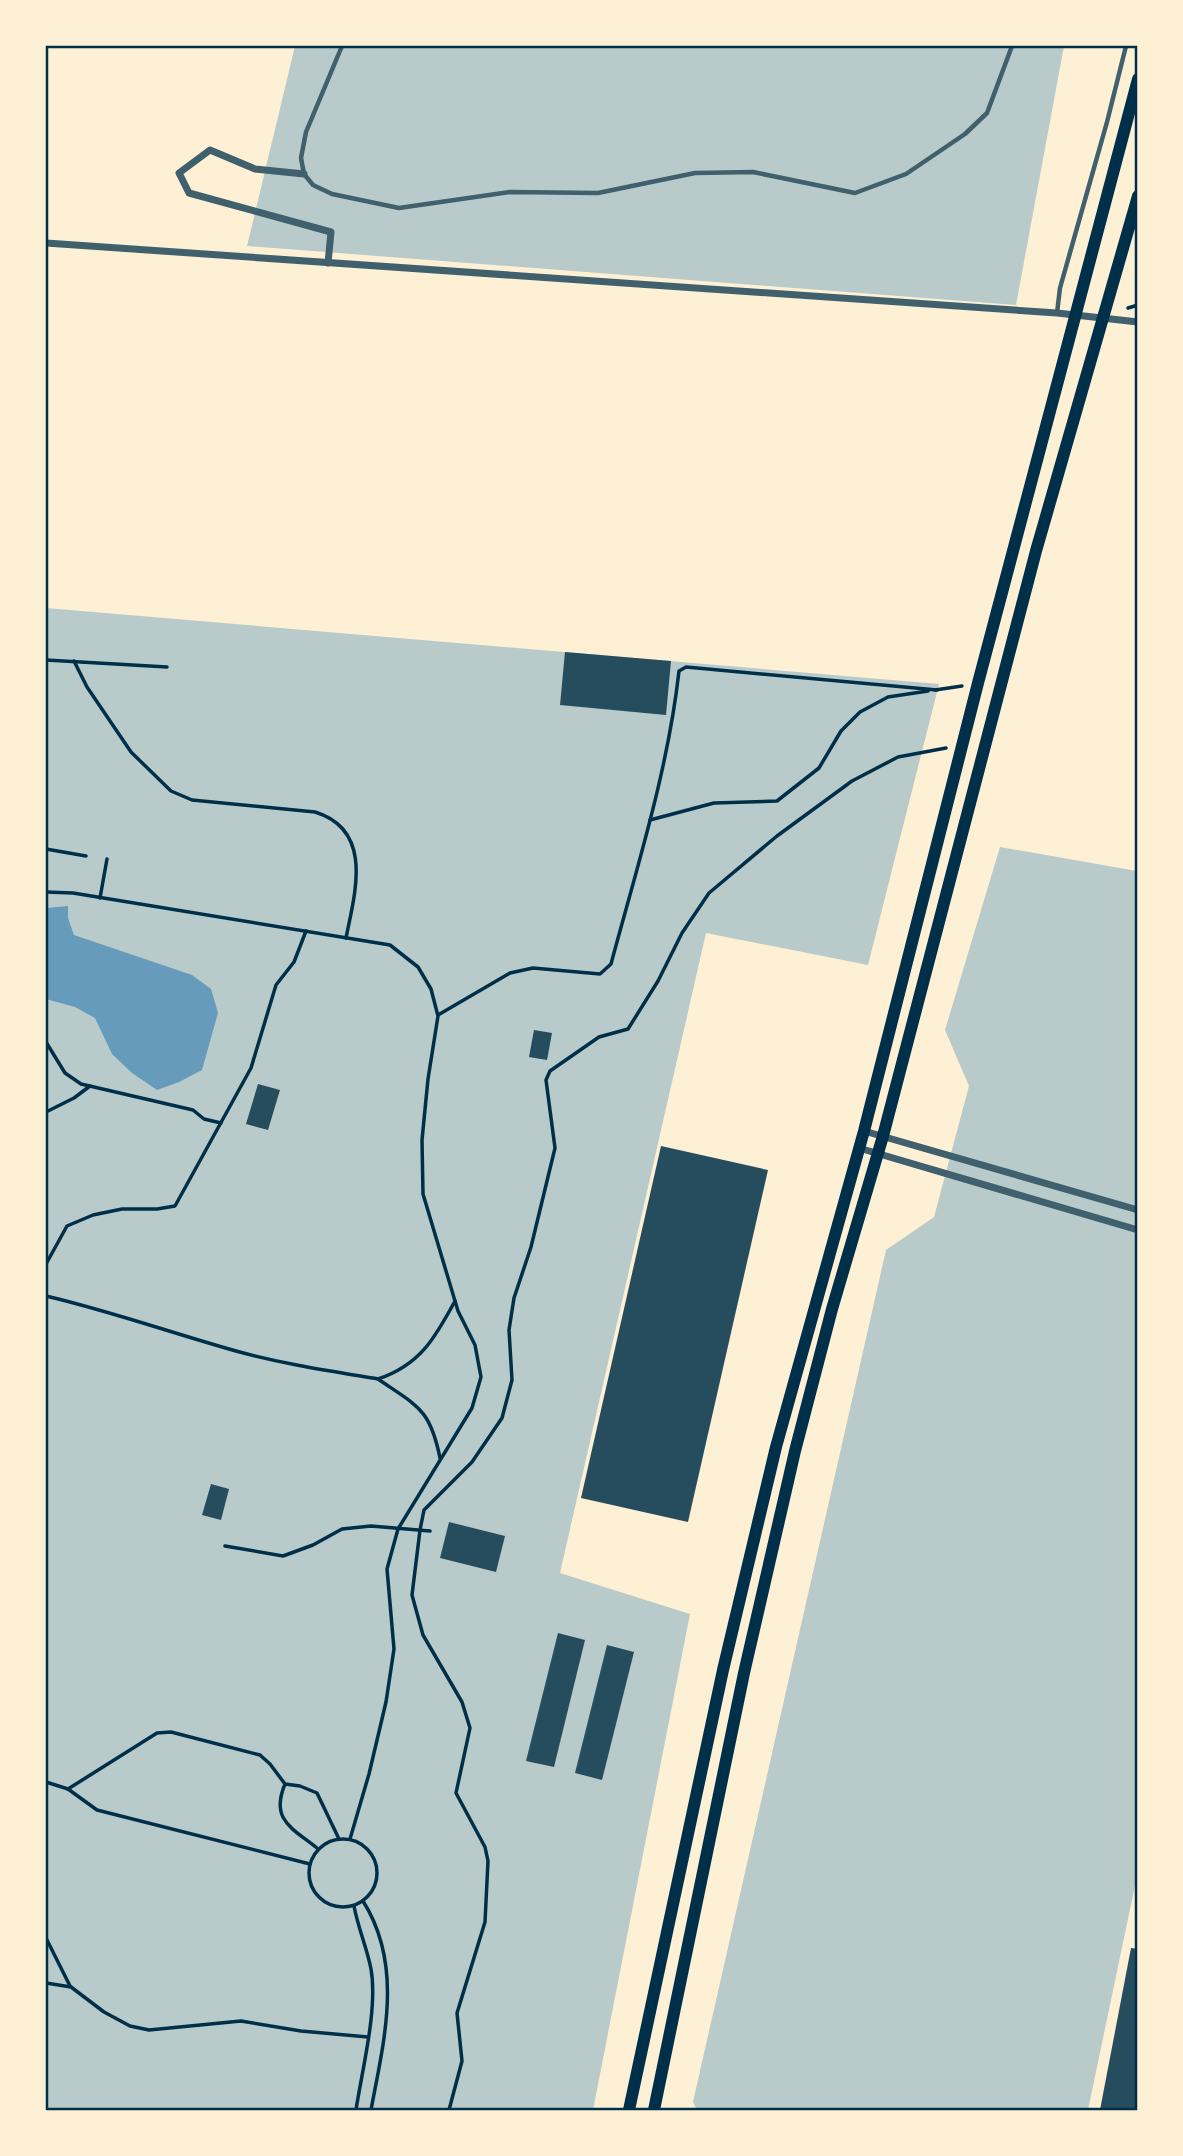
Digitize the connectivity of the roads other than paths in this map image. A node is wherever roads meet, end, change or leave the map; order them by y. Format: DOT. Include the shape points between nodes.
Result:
graph roads {
  1 [pos="342,46"];
  2 [pos="1012,46"];
  3 [pos="1126,46"];
  4 [pos="1138,79"];
  5 [pos="304,174"];
  6 [pos="1138,196"];
  7 [pos="46,243"];
  8 [pos="328,263"];
  9 [pos="1057,313"];
  10 [pos="1076,315"];
  11 [pos="1102,317"];
  12 [pos="1138,322"];
  13 [pos="864,1131"];
  14 [pos="883,1136"];
  15 [pos="859,1148"];
  16 [pos="878,1153"];
  17 [pos="1138,1210"];
  18 [pos="1138,1230"];
  19 [pos="629,2110"];
  20 [pos="654,2110"];
  1 -- 5 [label="lane" via="306,132 301,158"];
  2 -- 5 [label="lane" via="987,113 965,134 906,174 855,193 753,172 695,173 598,193 510,192 399,208 332,194 313,185"];
  3 -- 9 [label="lane"];
  4 -- 10 [label="main road"];
  5 -- 8 [label="street" via="255,169 210,150 179,173 189,193 331,232"];
  6 -- 11 [label="main road"];
  7 -- 8 [label="street"];
  8 -- 9 [label="street"];
  9 -- 10 [label="street"];
  10 -- 11 [label="street"];
  10 -- 13 [label="main road"];
  11 -- 12 [label="street"];
  11 -- 14 [label="main road"];
  13 -- 14 [label="street"];
  13 -- 15 [label="main road"];
  14 -- 16 [label="main road"];
  14 -- 17 [label="street"];
  15 -- 16 [label="street"];
  15 -- 19 [label="main road" via="752,1545"];
  16 -- 18 [label="street"];
  16 -- 20 [label="main road" via="792,1464"];
}
